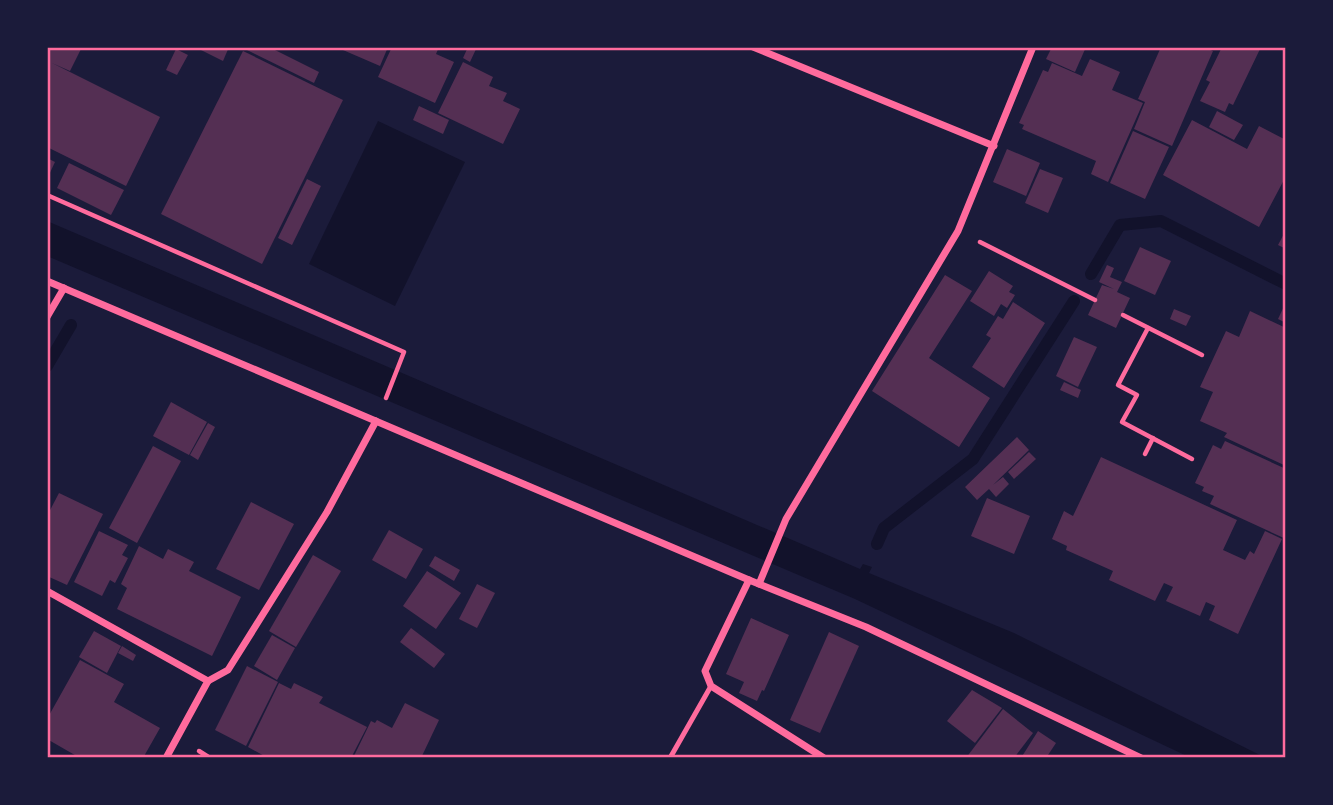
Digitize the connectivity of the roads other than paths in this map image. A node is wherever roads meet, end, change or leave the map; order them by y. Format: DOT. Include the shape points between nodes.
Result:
graph roads {
  1 [pos="753,47"];
  2 [pos="1033,47"];
  3 [pos="994,146"];
  4 [pos="47,281"];
  5 [pos="64,288"];
  6 [pos="47,317"];
  7 [pos="376,421"];
  8 [pos="749,580"];
  9 [pos="760,580"];
  10 [pos="47,591"];
  11 [pos="208,681"];
  12 [pos="711,686"];
  13 [pos="166,758"];
  14 [pos="670,758"];
  15 [pos="824,758"];
  16 [pos="1141,758"];
  1 -- 3 [label="street"];
  2 -- 3 [label="street"];
  3 -- 9 [label="street" via="958,231 786,519"];
  4 -- 5 [label="street"];
  5 -- 6 [label="street"];
  5 -- 7 [label="street"];
  7 -- 8 [label="street"];
  7 -- 11 [label="street" via="327,512 228,670"];
  8 -- 9 [label="street"];
  8 -- 12 [label="street" via="705,671"];
  9 -- 16 [label="street"];
  10 -- 11 [label="street"];
  11 -- 13 [label="street"];
  12 -- 14 [label="lane"];
  12 -- 15 [label="street"];
}
